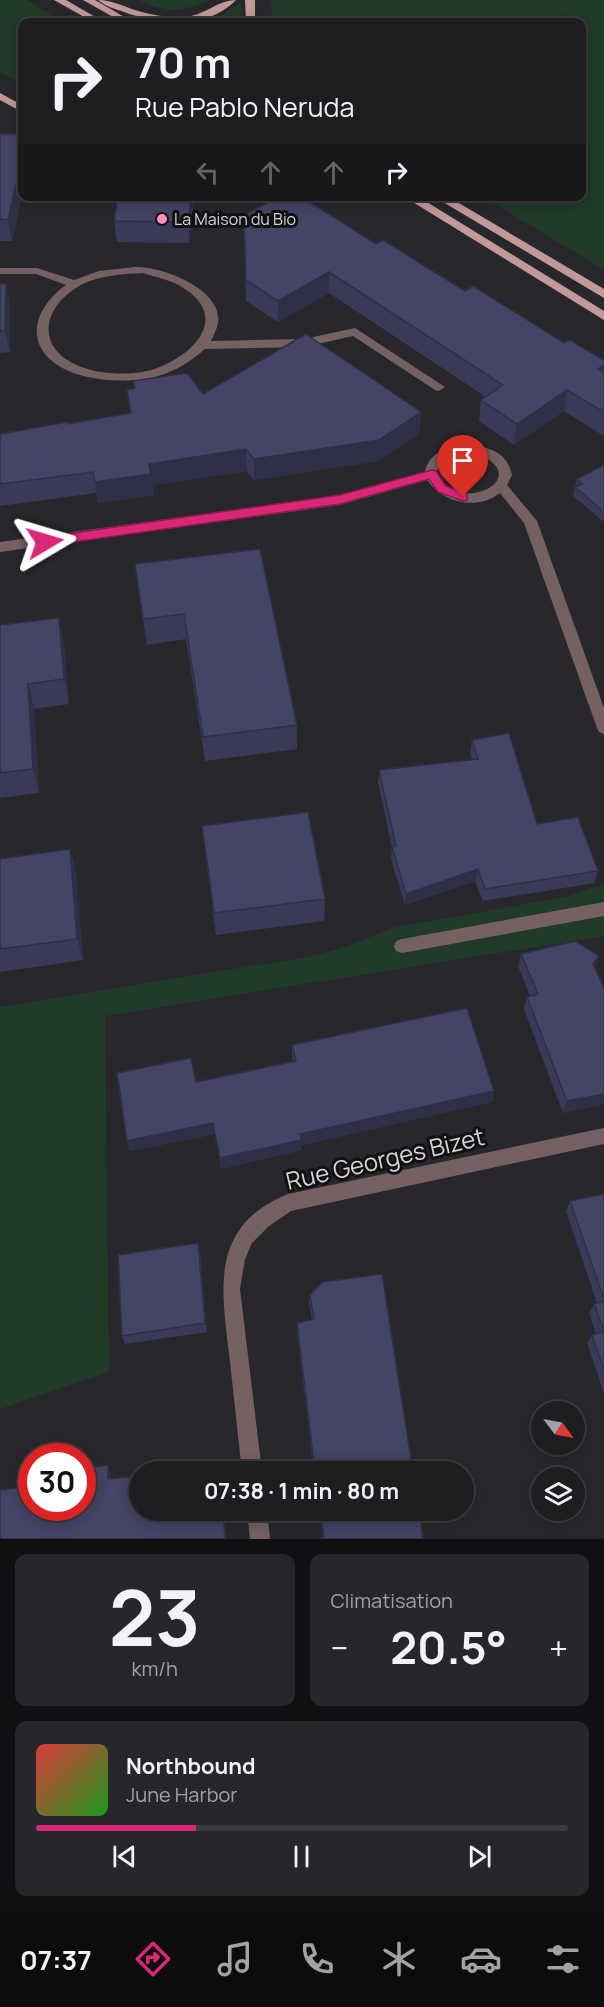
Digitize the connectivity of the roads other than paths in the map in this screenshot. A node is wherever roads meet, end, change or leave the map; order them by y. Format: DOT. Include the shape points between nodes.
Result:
graph roads {
  1 [pos="57,0"];
  2 [pos="88,0"];
  3 [pos="103,0"];
  4 [pos="231,0"];
  5 [pos="250,0"];
  6 [pos="82,18"];
  7 [pos="91,18"];
  8 [pos="121,18"];
  9 [pos="166,18"];
  10 [pos="193,18"];
  11 [pos="251,18"];
  12 [pos="0,96"];
  13 [pos="18,107"];
  14 [pos="409,201"];
  15 [pos="417,201"];
  16 [pos="447,201"];
  17 [pos="452,201"];
  18 [pos="479,219"];
  19 [pos="479,237"];
  20 [pos="0,271"];
  21 [pos="74,284"];
  22 [pos="604,294"];
  23 [pos="604,316"];
  24 [pos="204,345"];
  25 [pos="440,387"];
  26 [pos="432,474"];
  27 [pos="501,486"];
  28 [pos="0,547"];
  29 [pos="604,728"];
  30 [pos="604,909"];
  31 [pos="402,946"];
  32 [pos="604,1136"];
  33 [pos="251,1461"];
  34 [pos="258,1521"];
  35 [pos="260,1539"];
  1 -- 6 [label="main road"];
  1 -- 7 [label="main road"];
  2 -- 8 [label="main road"];
  3 -- 9 [label="main road" via="146,16"];
  4 -- 10 [label="main road" via="213,13"];
  5 -- 11 [label="main road"];
  12 -- 13 [label="main road"];
  14 -- 19 [label="main road"];
  15 -- 19 [label="main road"];
  16 -- 18 [label="main road"];
  17 -- 18 [label="main road"];
  18 -- 22 [label="main road"];
  19 -- 23 [label="main road"];
  20 -- 21 [label="street" via="37,271"];
  21 -- 24 [label="street" via="95,275 144,270 188,284 204,296 212,312 212,328"];
  21 -- 24 [label="street" via="45,310 41,326 43,342 53,356 72,369 98,377 146,376 188,360"];
  24 -- 25 [label="street" via="304,343 355,332"];
  26 -- 27 [label="street" via="442,489 463,497 485,496"];
  26 -- 27 [label="street" via="437,458 446,451 475,448 501,461 506,478"];
  26 -- 28 [label="street" via="340,500"];
  27 -- 29 [label="street" via="530,521"];
  30 -- 31 [label="street"];
  32 -- 33 [label="street, Rue Georges Bizet" via="288,1203 249,1230 238,1246 231,1289"];
  34 -- 35 [label="street"];
}
